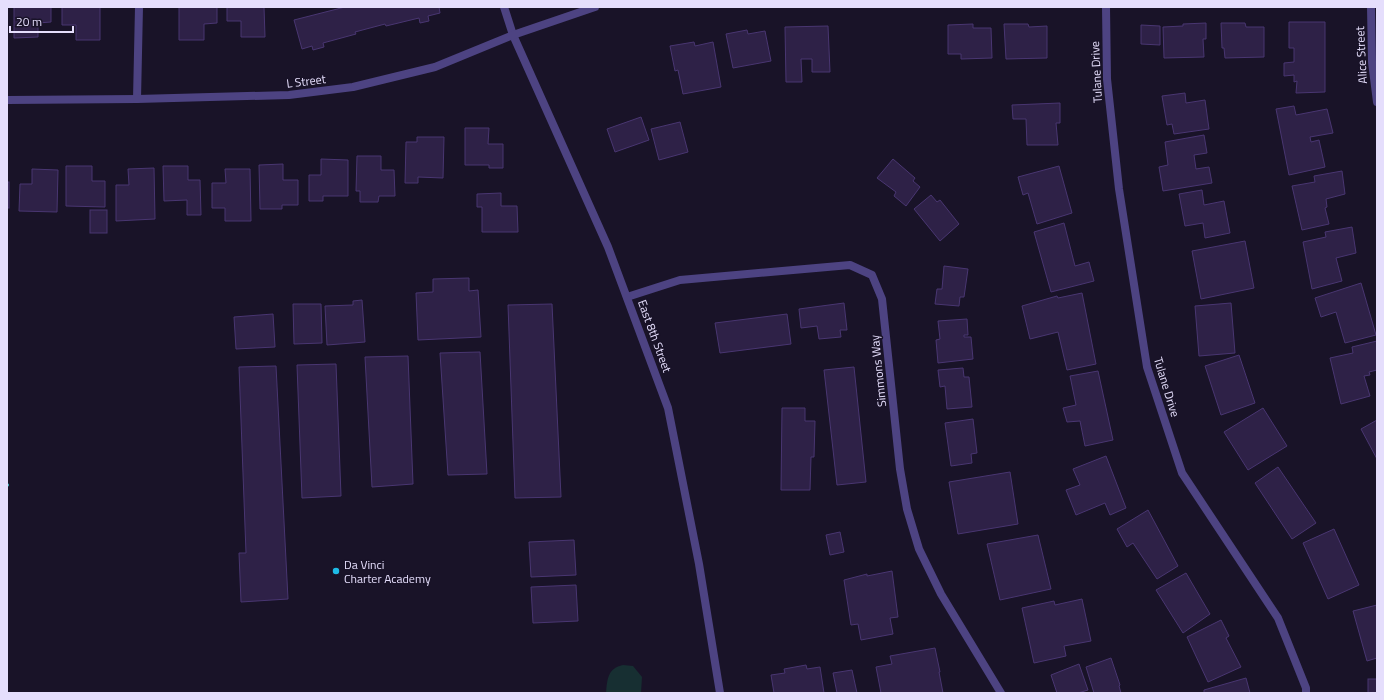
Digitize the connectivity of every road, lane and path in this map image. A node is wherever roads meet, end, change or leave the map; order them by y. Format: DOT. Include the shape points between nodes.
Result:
graph roads {
  1 [pos="139,7"];
  2 [pos="504,7"];
  3 [pos="595,7"];
  4 [pos="1106,7"];
  5 [pos="1371,7"];
  6 [pos="513,35"];
  7 [pos="137,99"];
  8 [pos="7,100"];
  9 [pos="1377,102"];
  10 [pos="627,296"];
  11 [pos="720,693"];
  12 [pos="1001,693"];
  13 [pos="1306,693"];
  1 -- 7 [label="street"];
  2 -- 6 [label="street, East 8th Street"];
  3 -- 6 [label="street, L Street"];
  4 -- 13 [label="street, Tulane Drive" via="1107,79 1119,189 1147,368 1182,473 1278,618"];
  5 -- 9 [label="street, Alice Street" via="1372,62"];
  6 -- 7 [label="street, L Street" via="435,67 353,87 290,95"];
  6 -- 10 [label="street, East 8th Street" via="608,247"];
  7 -- 8 [label="street, L Street"];
  10 -- 11 [label="street, East 8th Street" via="668,408 699,564"];
  10 -- 12 [label="street, Simmons Way" via="680,280 850,265 872,275 882,299 900,469 907,509 919,549 941,594"];
}
